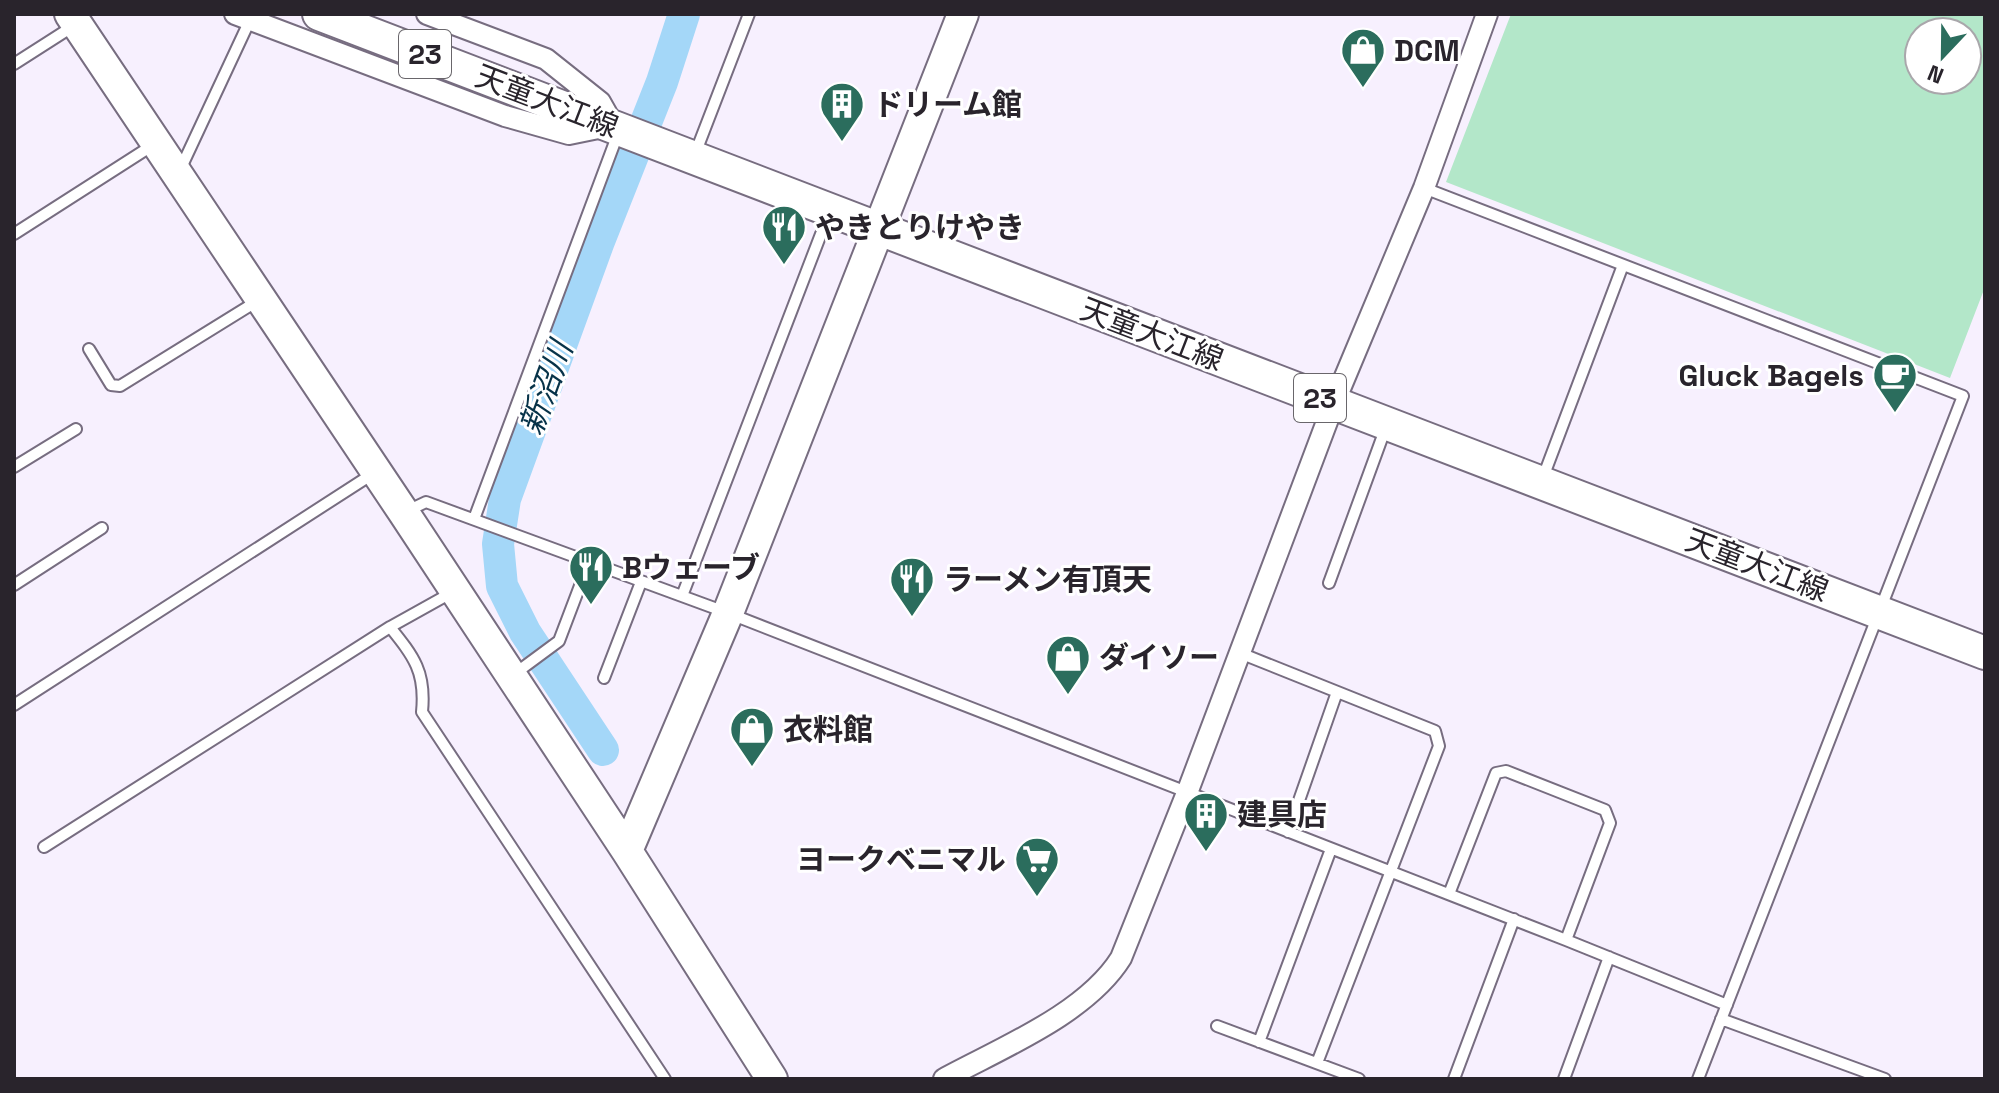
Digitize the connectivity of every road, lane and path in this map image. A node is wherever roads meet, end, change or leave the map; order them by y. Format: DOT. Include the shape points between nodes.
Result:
graph roads {
  1 [pos="319,14"];
  2 [pos="427,14"];
  3 [pos="749,14"];
  4 [pos="963,14"];
  5 [pos="1487,14"];
  6 [pos="242,17"];
  7 [pos="73,19"];
  8 [pos="14,64"];
  9 [pos="629,132"];
  10 [pos="155,144"];
  11 [pos="695,156"];
  12 [pos="177,176"];
  13 [pos="1424,188"];
  14 [pos="876,230"];
  15 [pos="14,234"];
  16 [pos="821,234"];
  17 [pos="1623,265"];
  18 [pos="260,299"];
  19 [pos="89,349"];
  20 [pos="1334,403"];
  21 [pos="1387,424"];
  22 [pos="76,429"];
  23 [pos="14,467"];
  24 [pos="376,472"];
  25 [pos="1541,482"];
  26 [pos="404,513"];
  27 [pos="474,519"];
  28 [pos="102,528"];
  29 [pos="589,562"];
  30 [pos="641,582"];
  31 [pos="1329,583"];
  32 [pos="14,585"];
  33 [pos="454,591"];
  34 [pos="682,596"];
  35 [pos="728,613"];
  36 [pos="1881,613"];
  37 [pos="390,627"];
  38 [pos="1240,653"];
  39 [pos="1985,653"];
  40 [pos="520,670"];
  41 [pos="604,678"];
  42 [pos="1337,692"];
  43 [pos="15,700"];
  44 [pos="1187,793"];
  45 [pos="1288,832"];
  46 [pos="44,847"];
  47 [pos="1331,849"];
  48 [pos="627,851"];
  49 [pos="1391,872"];
  50 [pos="1449,894"];
  51 [pos="1514,919"];
  52 [pos="1566,940"];
  53 [pos="1609,957"];
  54 [pos="1727,1005"];
  55 [pos="1721,1019"];
  56 [pos="1217,1026"];
  57 [pos="1259,1042"];
  58 [pos="1317,1063"];
  59 [pos="665,1079"];
  60 [pos="772,1079"];
  61 [pos="944,1079"];
  62 [pos="1359,1079"];
  63 [pos="1454,1079"];
  64 [pos="1564,1079"];
  65 [pos="1698,1079"];
  66 [pos="1885,1079"];
  1 -- 9 [label="main road, 天童大江線 / 23"];
  2 -- 9 [label="street" via="546,59"];
  3 -- 11 [label="lane"];
  4 -- 14 [label="street"];
  5 -- 13 [label="street"];
  6 -- 9 [label="street" via="505,116 569,134"];
  6 -- 12 [label="lane"];
  7 -- 8 [label="lane"];
  7 -- 10 [label="street"];
  9 -- 11 [label="main road, 天童大江線 / 23"];
  9 -- 27 [label="lane"];
  10 -- 12 [label="street"];
  10 -- 15 [label="lane"];
  11 -- 14 [label="main road, 天童大江線 / 23"];
  12 -- 18 [label="street"];
  13 -- 17 [label="lane"];
  13 -- 20 [label="street"];
  14 -- 20 [label="main road, 天童大江線 / 23"];
  14 -- 35 [label="street"];
  16 -- 34 [label="lane"];
  17 -- 25 [label="lane"];
  17 -- 36 [label="lane" via="1963,396"];
  18 -- 19 [label="lane" via="120,386 111,385"];
  18 -- 24 [label="street"];
  20 -- 21 [label="main road, 天童大江線 / 23"];
  20 -- 38 [label="street"];
  21 -- 25 [label="main road, 天童大江線 / 23"];
  21 -- 31 [label="lane"];
  22 -- 23 [label="lane"];
  24 -- 26 [label="street"];
  24 -- 43 [label="lane"];
  25 -- 36 [label="main road, 天童大江線 / 23"];
  26 -- 27 [label="lane" via="426,502"];
  26 -- 33 [label="street"];
  27 -- 29 [label="lane"];
  28 -- 32 [label="lane"];
  29 -- 30 [label="lane"];
  29 -- 40 [label="lane" via="559,641"];
  30 -- 34 [label="lane"];
  30 -- 41 [label="lane"];
  33 -- 37 [label="lane"];
  33 -- 40 [label="street"];
  34 -- 35 [label="lane"];
  35 -- 44 [label="lane"];
  35 -- 48 [label="street"];
  36 -- 39 [label="main road, 天童大江線 / 23"];
  36 -- 54 [label="lane"];
  37 -- 46 [label="lane"];
  37 -- 59 [label="lane" via="421,672 422,712"];
  38 -- 42 [label="lane"];
  38 -- 44 [label="street"];
  40 -- 48 [label="street"];
  42 -- 45 [label="lane"];
  42 -- 49 [label="lane" via="1435,731 1439,746"];
  44 -- 45 [label="lane"];
  44 -- 61 [label="street" via="1110,976 1056,1018"];
  45 -- 47 [label="lane"];
  47 -- 49 [label="lane"];
  47 -- 57 [label="lane"];
  48 -- 60 [label="street"];
  49 -- 50 [label="lane"];
  49 -- 58 [label="lane"];
  50 -- 51 [label="lane"];
  50 -- 52 [label="lane" via="1496,773 1506,771 1605,810 1610,823"];
  51 -- 52 [label="lane"];
  51 -- 63 [label="lane"];
  52 -- 53 [label="lane"];
  53 -- 54 [label="lane"];
  53 -- 64 [label="lane"];
  54 -- 55 [label="lane"];
  55 -- 65 [label="lane"];
  55 -- 66 [label="lane"];
  56 -- 57 [label="lane"];
  57 -- 58 [label="lane"];
  58 -- 62 [label="lane"];
}
